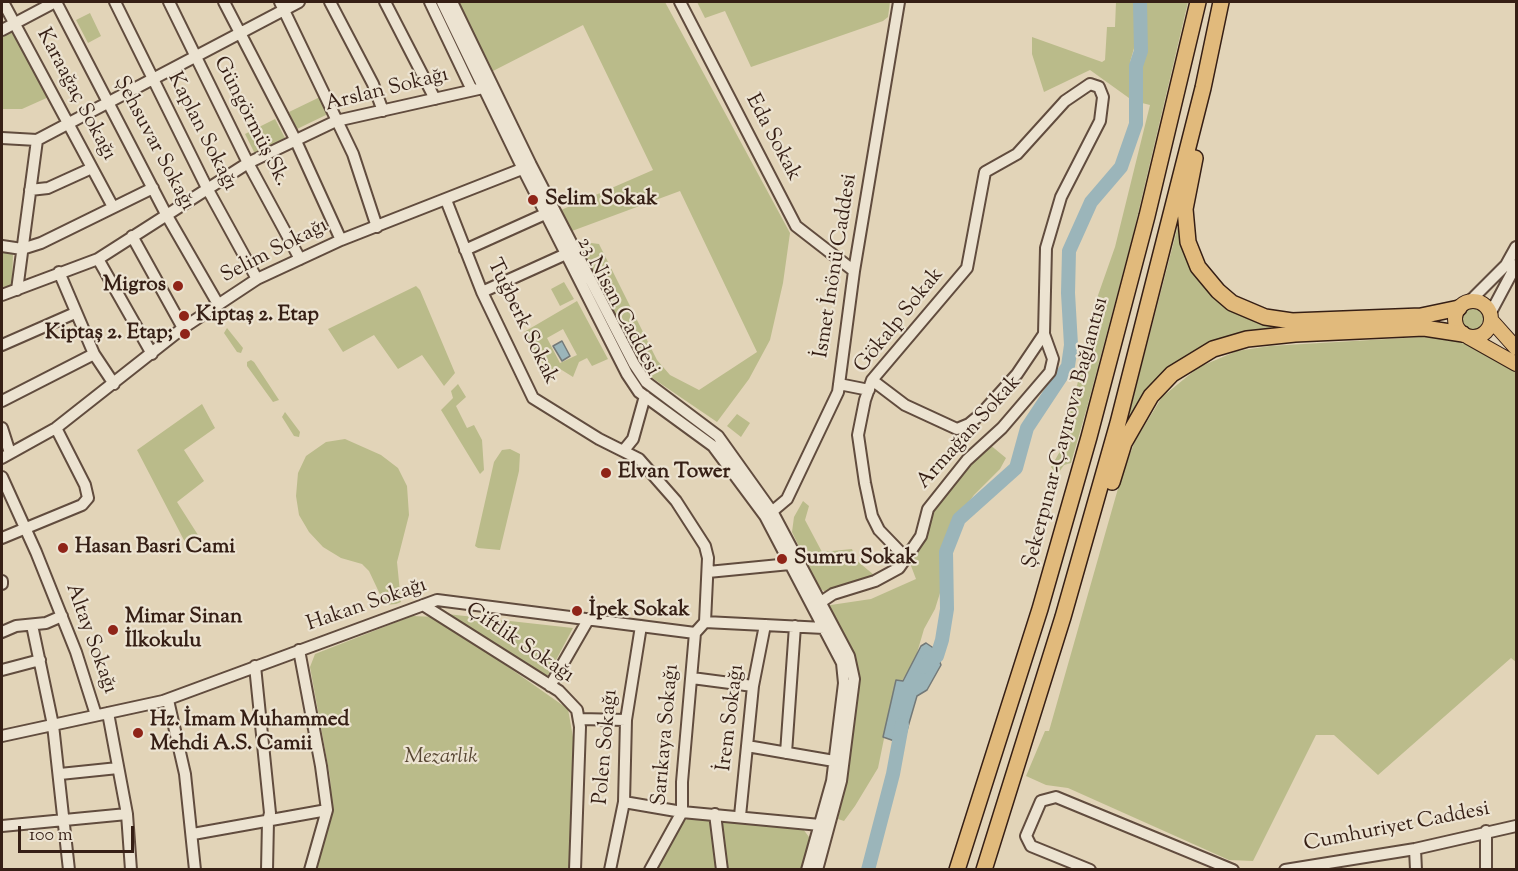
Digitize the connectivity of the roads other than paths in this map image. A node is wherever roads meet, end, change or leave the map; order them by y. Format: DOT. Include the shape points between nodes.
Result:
graph roads {
  1 [pos="3,2"];
  2 [pos="56,2"];
  3 [pos="115,2"];
  4 [pos="169,2"];
  5 [pos="224,2"];
  6 [pos="299,2"];
  7 [pos="330,2"];
  8 [pos="385,2"];
  9 [pos="430,2"];
  10 [pos="442,2"];
  11 [pos="452,2"];
  12 [pos="680,2"];
  13 [pos="899,2"];
  14 [pos="1198,2"];
  15 [pos="282,5"];
  16 [pos="1220,9"];
  17 [pos="14,23"];
  18 [pos="2,30"];
  19 [pos="240,33"];
  20 [pos="195,57"];
  21 [pos="152,80"];
  22 [pos="478,89"];
  23 [pos="435,99"];
  24 [pos="108,102"];
  25 [pos="383,111"];
  26 [pos="336,121"];
  27 [pos="68,122"];
  28 [pos="2,138"];
  29 [pos="295,139"];
  30 [pos="37,140"];
  31 [pos="248,163"];
  32 [pos="527,167"];
  33 [pos="92,168"];
  34 [pos="153,188"];
  35 [pos="207,188"];
  36 [pos="30,190"];
  37 [pos="446,200"];
  38 [pos="113,207"];
  39 [pos="166,213"];
  40 [pos="545,214"];
  41 [pos="377,227"];
  42 [pos="132,237"];
  43 [pos="341,240"];
  44 [pos="2,246"];
  45 [pos="1516,247"];
  46 [pos="22,249"];
  47 [pos="465,249"];
  48 [pos="566,254"];
  49 [pos="98,259"];
  50 [pos="300,259"];
  51 [pos="1516,265"];
  52 [pos="854,271"];
  53 [pos="59,272"];
  54 [pos="257,279"];
  55 [pos="1512,284"];
  56 [pos="17,290"];
  57 [pos="482,292"];
  58 [pos="2,296"];
  59 [pos="218,304"];
  60 [pos="1464,305"];
  61 [pos="75,313"];
  62 [pos="1491,317"];
  63 [pos="183,328"];
  64 [pos="1044,334"];
  65 [pos="1465,336"];
  66 [pos="1513,342"];
  67 [pos="2,345"];
  68 [pos="94,354"];
  69 [pos="152,354"];
  70 [pos="1516,364"];
  71 [pos="114,384"];
  72 [pos="839,384"];
  73 [pos="870,385"];
  74 [pos="645,396"];
  75 [pos="2,401"];
  76 [pos="2,428"];
  77 [pos="56,428"];
  78 [pos="624,450"];
  79 [pos="6,456"];
  80 [pos="2,477"];
  81 [pos="769,514"];
  82 [pos="25,530"];
  83 [pos="2,538"];
  84 [pos="906,558"];
  85 [pos="790,564"];
  86 [pos="708,572"];
  87 [pos="821,602"];
  88 [pos="423,605"];
  89 [pos="62,616"];
  90 [pos="1063,617"];
  91 [pos="588,620"];
  92 [pos="705,622"];
  93 [pos="32,625"];
  94 [pos="765,625"];
  95 [pos="828,625"];
  96 [pos="641,626"];
  97 [pos="795,626"];
  98 [pos="2,632"];
  99 [pos="695,633"];
  100 [pos="299,650"];
  101 [pos="40,660"];
  102 [pos="255,666"];
  103 [pos="2,670"];
  104 [pos="692,678"];
  105 [pos="550,686"];
  106 [pos="753,686"];
  107 [pos="168,700"];
  108 [pos="108,713"];
  109 [pos="96,716"];
  110 [pos="579,719"];
  111 [pos="626,720"];
  112 [pos="53,725"];
  113 [pos="2,736"];
  114 [pos="747,746"];
  115 [pos="786,753"];
  116 [pos="834,761"];
  117 [pos="118,768"];
  118 [pos="60,774"];
  119 [pos="624,802"];
  120 [pos="327,810"];
  121 [pos="682,812"];
  122 [pos="127,814"];
  123 [pos="715,814"];
  124 [pos="740,816"];
  125 [pos="65,820"];
  126 [pos="268,821"];
  127 [pos="820,825"];
  128 [pos="2,826"];
  129 [pos="1516,826"];
  130 [pos="1486,831"];
  131 [pos="193,834"];
  132 [pos="1415,849"];
  133 [pos="1332,866"];
  134 [pos="69,870"];
  135 [pos="131,870"];
  136 [pos="195,870"];
  137 [pos="267,870"];
  138 [pos="310,870"];
  139 [pos="575,870"];
  140 [pos="610,870"];
  141 [pos="650,870"];
  142 [pos="722,870"];
  143 [pos="807,870"];
  144 [pos="817,870"];
  145 [pos="957,870"];
  146 [pos="984,870"];
  147 [pos="1090,870"];
  148 [pos="1233,870"];
  149 [pos="1285,870"];
  150 [pos="1416,870"];
  151 [pos="1486,870"];
  1 -- 17 [label="street, Karaağaç Sokağı"];
  2 -- 17 [label="street"];
  2 -- 24 [label="street, Şehsuvar Sokağı"];
  3 -- 21 [label="street, Kaplan Sokağı"];
  4 -- 20 [label="street, Güngörmüş Sk."];
  5 -- 19 [label="street"];
  6 -- 15 [label="street"];
  7 -- 25 [label="street"];
  8 -- 23 [label="street"];
  9 -- 22 [label="street"];
  10 -- 22 [label="street, 23 Nisan Caddesi"];
  11 -- 32 [label="street, 23 Nisan Caddesi"];
  12 -- 52 [label="street, Eda Sokak" via="796,225"];
  13 -- 52 [label="street, İsmet İnönü Caddesi"];
  14 -- 145 [label="highway, Şekerpınar-Çayırova Bağlantısı" via="1084,454 1040,609"];
  15 -- 19 [label="street"];
  15 -- 26 [label="street"];
  16 -- 60 [label="highway" via="1206,114 1185,209 1192,255 1218,291 1249,312 1292,321 1421,316"];
  16 -- 90 [label="highway" via="1143,326"];
  17 -- 18 [label="street"];
  17 -- 27 [label="street, Karaağaç Sokağı"];
  19 -- 20 [label="street"];
  19 -- 29 [label="street"];
  20 -- 21 [label="street"];
  20 -- 31 [label="street, Güngörmüş Sk."];
  21 -- 24 [label="street"];
  21 -- 35 [label="street, Kaplan Sokağı"];
  22 -- 23 [label="street, Arslan Sokağı"];
  22 -- 32 [label="street, 23 Nisan Caddesi"];
  23 -- 25 [label="street, Arslan Sokağı"];
  24 -- 27 [label="street"];
  24 -- 34 [label="street, Şehsuvar Sokağı"];
  25 -- 26 [label="street, Arslan Sokağı"];
  26 -- 29 [label="street, Arslan Sokağı"];
  26 -- 41 [label="street" via="353,154"];
  27 -- 30 [label="street"];
  27 -- 33 [label="street, Karaağaç Sokağı"];
  28 -- 30 [label="street"];
  29 -- 31 [label="street, Arslan Sokağı"];
  29 -- 43 [label="street"];
  30 -- 36 [label="street"];
  31 -- 35 [label="street, Arslan Sokağı"];
  31 -- 50 [label="street, Güngörmüş Sk."];
  32 -- 37 [label="street, Selim Sokağı"];
  32 -- 40 [label="street, 23 Nisan Caddesi"];
  32 -- 81 [label="street, 23 Nisan Caddesi" via="646,382 718,436"];
  33 -- 36 [label="street" via="48,188"];
  33 -- 38 [label="street, Karaağaç Sokağı"];
  34 -- 38 [label="street"];
  34 -- 39 [label="street, Şehsuvar Sokağı"];
  35 -- 39 [label="street, Arslan Sokağı"];
  35 -- 54 [label="street, Kaplan Sokağı"];
  36 -- 46 [label="street"];
  37 -- 41 [label="street, Selim Sokağı"];
  37 -- 47 [label="street, Tuğberk Sokak"];
  38 -- 46 [label="street"];
  39 -- 42 [label="street, Arslan Sokağı"];
  39 -- 59 [label="street, Şehsuvar Sokağı"];
  40 -- 47 [label="street"];
  40 -- 48 [label="street, 23 Nisan Caddesi"];
  41 -- 43 [label="street, Selim Sokağı"];
  42 -- 49 [label="street, Arslan Sokağı"];
  42 -- 63 [label="street"];
  43 -- 50 [label="street, Selim Sokağı"];
  44 -- 46 [label="street"];
  45 -- 60 [label="street" via="1506,265"];
  46 -- 56 [label="street"];
  47 -- 57 [label="street, Tuğberk Sokak"];
  48 -- 57 [label="street"];
  48 -- 74 [label="street, 23 Nisan Caddesi" via="627,374"];
  49 -- 53 [label="street, Arslan Sokağı"];
  49 -- 69 [label="street"];
  50 -- 54 [label="street, Selim Sokağı"];
  51 -- 55 [label="street"];
  52 -- 72 [label="street, İsmet İnönü Caddesi"];
  53 -- 56 [label="street, Arslan Sokağı"];
  53 -- 61 [label="street"];
  54 -- 59 [label="street, Selim Sokağı"];
  55 -- 62 [label="street"];
  56 -- 58 [label="street, Arslan Sokağı"];
  57 -- 78 [label="street, Tuğberk Sokak" via="533,398"];
  59 -- 63 [label="street, Selim Sokağı"];
  60 -- 62 [label="main road" via="1484,305"];
  60 -- 65 [label="main road" via="1455,319"];
  61 -- 67 [label="street"];
  61 -- 68 [label="street"];
  62 -- 65 [label="main road" via="1482,335"];
  62 -- 66 [label="main road"];
  63 -- 69 [label="street, Selim Sokağı"];
  64 -- 73 [label="street" via="1017,374 981,414 957,429"];
  64 -- 73 [label="street, Gökalp Sokak" via="1047,248 1061,197 1100,121 1103,97 1099,87 1090,84 1065,101 1017,154 985,172 967,268"];
  64 -- 84 [label="street, Armağan Sokak" via="1053,359 1050,372 1002,428 967,460 928,508 921,536"];
  65 -- 70 [label="main road"];
  65 -- 90 [label="highway" via="1424,328 1246,339 1213,349 1172,374 1141,409 1124,443"];
  68 -- 71 [label="street"];
  68 -- 75 [label="street"];
  69 -- 71 [label="street, Selim Sokağı"];
  71 -- 77 [label="street, Selim Sokağı"];
  72 -- 73 [label="street"];
  72 -- 81 [label="street, İsmet İnönü Caddesi" via="787,499"];
  73 -- 84 [label="street, Gökalp Sokak" via="858,435 872,516 879,530"];
  74 -- 78 [label="street" via="633,439"];
  74 -- 81 [label="street, 23 Nisan Caddesi" via="713,446"];
  76 -- 79 [label="street"];
  77 -- 79 [label="street, Selim Sokağı"];
  77 -- 82 [label="street" via="88,498 82,505"];
  78 -- 86 [label="street" via="639,459 676,501 705,546"];
  80 -- 82 [label="street, Altay Sokağı"];
  81 -- 85 [label="street, 23 Nisan Caddesi"];
  81 -- 87 [label="street, 23 Nisan Caddesi"];
  82 -- 83 [label="street"];
  82 -- 89 [label="street, Altay Sokağı"];
  84 -- 87 [label="street" via="899,568 875,581 833,594"];
  85 -- 86 [label="street"];
  85 -- 95 [label="street, 23 Nisan Caddesi"];
  86 -- 92 [label="street"];
  87 -- 95 [label="street, 23 Nisan Caddesi"];
  88 -- 91 [label="street, Hakan Sokağı" via="437,600"];
  88 -- 100 [label="street, Hakan Sokağı"];
  88 -- 105 [label="street, Çiftlik Sokağı"];
  89 -- 93 [label="street"];
  89 -- 109 [label="street, Altay Sokağı"];
  90 -- 146 [label="highway"];
  91 -- 96 [label="street, Hakan Sokağı"];
  91 -- 105 [label="street"];
  92 -- 94 [label="street"];
  92 -- 99 [label="street"];
  93 -- 98 [label="street"];
  93 -- 101 [label="street"];
  94 -- 97 [label="street"];
  94 -- 106 [label="street, İrem Sokağı"];
  95 -- 97 [label="street"];
  95 -- 116 [label="street, 23 Nisan Caddesi" via="842,663 844,683"];
  95 -- 144 [label="street, 23 Nisan Caddesi" via="849,656 854,679 841,781"];
  96 -- 99 [label="street, Hakan Sokağı"];
  96 -- 111 [label="street, Polen Sokağı"];
  97 -- 115 [label="street"];
  99 -- 104 [label="street, Sarıkaya Sokağı"];
  100 -- 102 [label="street, Hakan Sokağı"];
  100 -- 120 [label="street"];
  101 -- 103 [label="street"];
  101 -- 112 [label="street"];
  102 -- 107 [label="street, Hakan Sokağı"];
  102 -- 126 [label="street"];
  104 -- 106 [label="street"];
  104 -- 121 [label="street, Sarıkaya Sokağı"];
  105 -- 110 [label="street, Çiftlik Sokağı" via="577,710"];
  106 -- 114 [label="street, İrem Sokağı"];
  107 -- 108 [label="street, Hakan Sokağı"];
  107 -- 131 [label="street" via="185,774"];
  108 -- 109 [label="street, Hakan Sokağı"];
  108 -- 117 [label="street"];
  109 -- 112 [label="street, Hakan Sokağı"];
  110 -- 111 [label="street"];
  110 -- 139 [label="street"];
  111 -- 119 [label="street, Polen Sokağı"];
  112 -- 113 [label="street, Hakan Sokağı"];
  112 -- 118 [label="street"];
  114 -- 115 [label="street"];
  114 -- 124 [label="street, İrem Sokağı"];
  115 -- 116 [label="street"];
  116 -- 127 [label="street, 23 Nisan Caddesi"];
  117 -- 118 [label="street"];
  117 -- 122 [label="street"];
  118 -- 125 [label="street"];
  119 -- 121 [label="street"];
  119 -- 140 [label="street, Polen Sokağı"];
  120 -- 126 [label="street"];
  120 -- 138 [label="street"];
  121 -- 123 [label="street"];
  121 -- 141 [label="street, Sarıkaya Sokağı"];
  122 -- 125 [label="street"];
  122 -- 135 [label="street"];
  123 -- 124 [label="street"];
  123 -- 142 [label="street"];
  124 -- 127 [label="street"];
  125 -- 128 [label="street"];
  125 -- 134 [label="street"];
  126 -- 131 [label="street"];
  126 -- 137 [label="street"];
  127 -- 143 [label="street, 23 Nisan Caddesi"];
  129 -- 130 [label="street, Cumhuriyet Caddesi"];
  130 -- 132 [label="street, Cumhuriyet Caddesi"];
  130 -- 151 [label="street"];
  131 -- 136 [label="street"];
  132 -- 133 [label="street, Cumhuriyet Caddesi"];
  132 -- 150 [label="street"];
  133 -- 149 [label="street, Cumhuriyet Caddesi"];
  147 -- 148 [label="street" via="1031,846 1026,836 1041,801 1056,796"];
}
